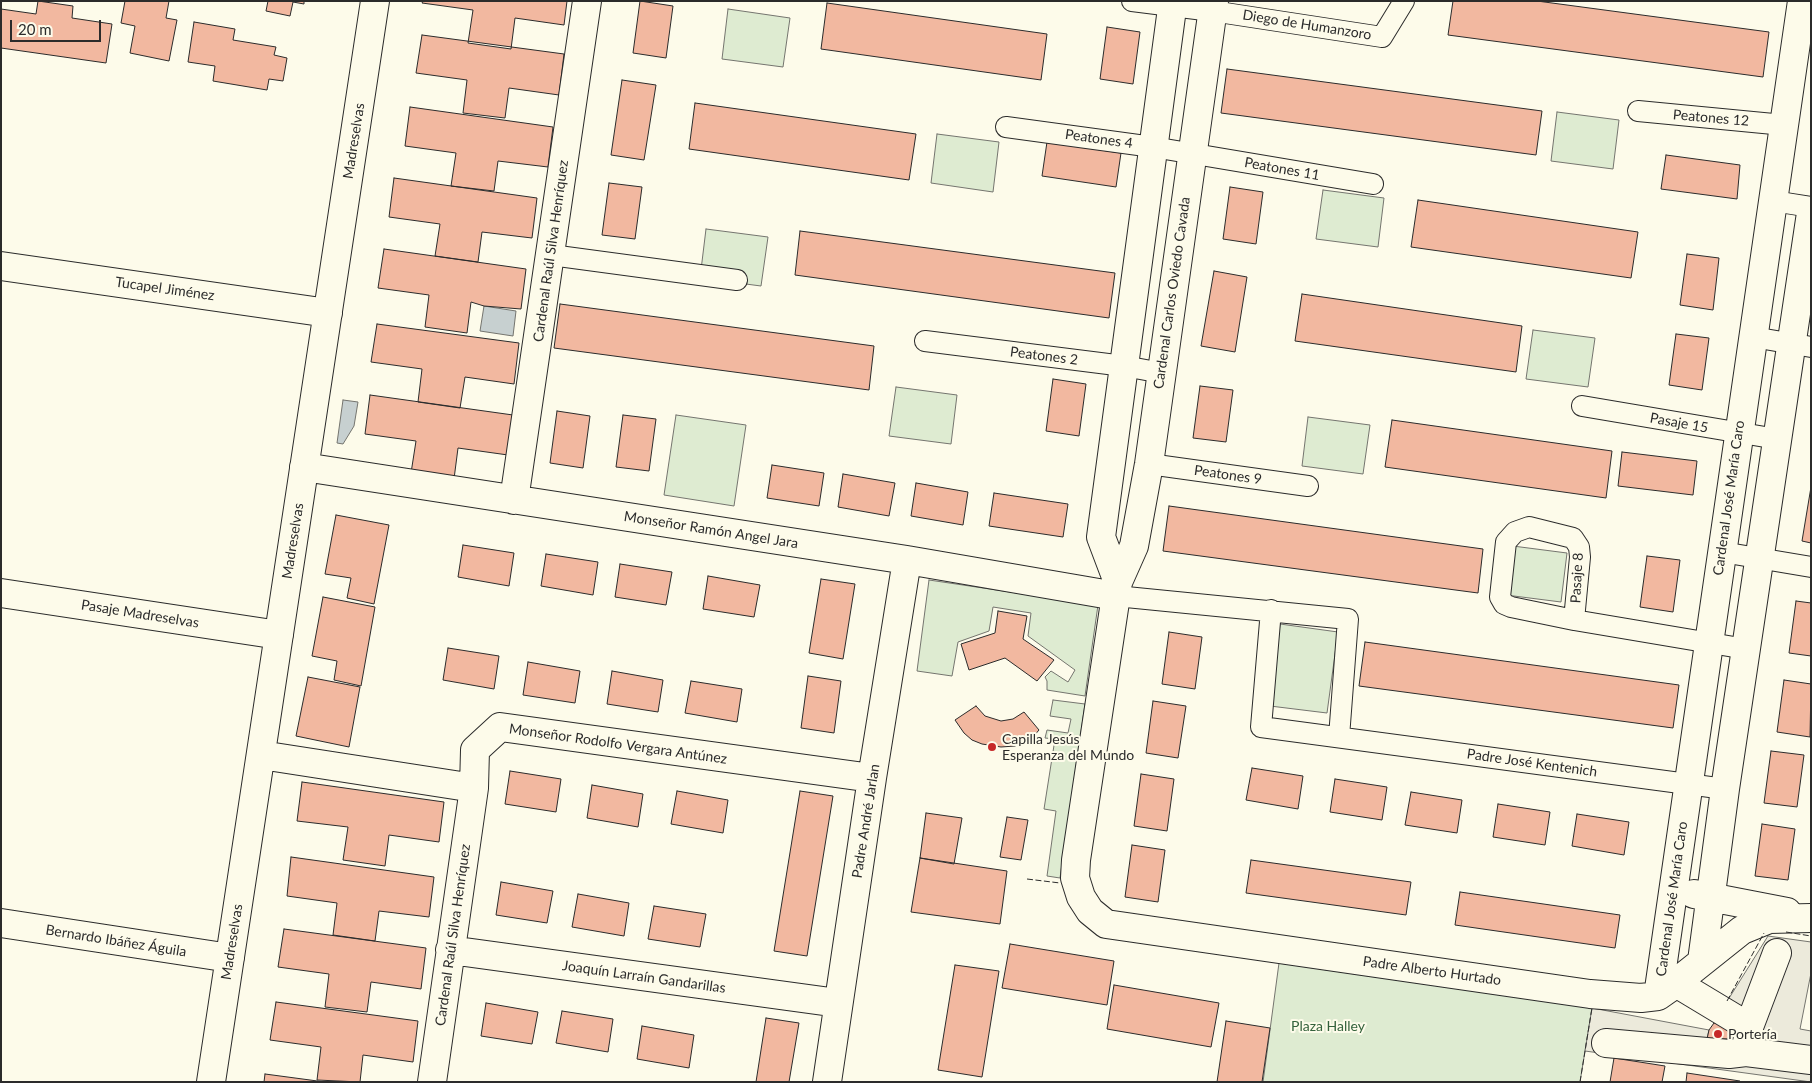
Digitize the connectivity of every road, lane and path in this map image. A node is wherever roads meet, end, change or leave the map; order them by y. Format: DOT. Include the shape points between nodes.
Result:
graph roads {
  1 [pos="375,1"];
  2 [pos="587,1"];
  3 [pos="1132,1"];
  4 [pos="1404,1"];
  5 [pos="1802,1"];
  6 [pos="1172,4"];
  7 [pos="1213,6"];
  8 [pos="1638,111"];
  9 [pos="1784,125"];
  10 [pos="1006,126"];
  11 [pos="1153,147"];
  12 [pos="1192,153"];
  13 [pos="1372,184"];
  14 [pos="1773,201"];
  15 [pos="1811,207"];
  16 [pos="1811,213"];
  17 [pos="551,255"];
  18 [pos="1,266"];
  19 [pos="736,280"];
  20 [pos="328,313"];
  21 [pos="1753,337"];
  22 [pos="925,341"];
  23 [pos="1801,346"];
  24 [pos="1124,366"];
  25 [pos="1162,372"];
  26 [pos="1582,406"];
  27 [pos="1739,433"];
  28 [pos="1777,439"];
  29 [pos="1149,464"];
  30 [pos="304,468"];
  31 [pos="1308,486"];
  32 [pos="514,500"];
  33 [pos="1722,552"];
  34 [pos="1759,559"];
  35 [pos="907,560"];
  36 [pos="1811,567"];
  37 [pos="1117,589"];
  38 [pos="1,593"];
  39 [pos="1270,610"];
  40 [pos="1574,620"];
  41 [pos="279,635"];
  42 [pos="1708,643"];
  43 [pos="1746,649"];
  44 [pos="1339,737"];
  45 [pos="261,755"];
  46 [pos="872,778"];
  47 [pos="1688,784"];
  48 [pos="474,788"];
  49 [pos="1725,789"];
  50 [pos="1076,860"];
  51 [pos="1673,889"];
  52 [pos="1711,898"];
  53 [pos="1811,917"];
  54 [pos="1,923"];
  55 [pos="450,950"];
  56 [pos="1778,953"];
  57 [pos="230,958"];
  58 [pos="1702,961"];
  59 [pos="1667,989"];
  60 [pos="838,1003"];
  61 [pos="1747,1039"];
  62 [pos="1606,1043"];
  63 [pos="1811,1060"];
  64 [pos="211,1082"];
  65 [pos="432,1082"];
  66 [pos="827,1082"];
  1 -- 20 [label="street, Madreselvas"];
  2 -- 17 [label="street, Cardenal Raúl Silva Henríquez"];
  3 -- 6 [label="street, Diego de Humanzoro"];
  4 -- 7 [label="street, Diego de Humanzoro" via="1382,37"];
  5 -- 9 [label="street, Cardenal José María Caro"];
  6 -- 7 [label="street, Diego de Humanzoro"];
  6 -- 11 [label="street, Cardenal Carlos Oviedo Cavada"];
  7 -- 12 [label="street, Cardenal Carlos Oviedo Cavada"];
  8 -- 9 [label="street, Peatones 12"];
  9 -- 14 [label="street, Cardenal José María Caro"];
  10 -- 11 [label="street, Peatones 4"];
  11 -- 12 [label="street, Peatones 4"];
  11 -- 24 [label="street, Cardenal Carlos Oviedo Cavada"];
  12 -- 13 [label="street, Peatones 11"];
  12 -- 25 [label="street, Cardenal Carlos Oviedo Cavada"];
  14 -- 15 [label="street"];
  14 -- 21 [label="street, Cardenal José María Caro"];
  16 -- 23 [label="street"];
  17 -- 19 [label="street"];
  17 -- 32 [label="street, Cardenal Raúl Silva Henríquez"];
  18 -- 20 [label="street, Tucapel Jiménez"];
  20 -- 30 [label="street, Madreselvas"];
  21 -- 23 [label="street"];
  21 -- 27 [label="street, Cardenal José María Caro"];
  22 -- 24 [label="street, Peatones 2"];
  23 -- 28 [label="street"];
  24 -- 25 [label="street, Peatones 2"];
  24 -- 37 [label="street, Cardenal Carlos Oviedo Cavada" via="1101,537"];
  25 -- 29 [label="street, Cardenal Carlos Oviedo Cavada"];
  26 -- 27 [label="street, Pasaje 15"];
  27 -- 28 [label="street, Pasaje 15"];
  27 -- 33 [label="street, Cardenal José María Caro"];
  28 -- 34 [label="street"];
  29 -- 31 [label="street, Peatones 9"];
  29 -- 37 [label="street, Cardenal Carlos Oviedo Cavada" via="1134,546"];
  30 -- 32 [label="street, Monseñor Ramón Angel Jara"];
  30 -- 41 [label="street, Madreselvas"];
  32 -- 35 [label="street, Monseñor Ramón Angel Jara"];
  33 -- 34 [label="street"];
  33 -- 42 [label="street, Cardenal José María Caro"];
  34 -- 36 [label="street"];
  34 -- 43 [label="street"];
  35 -- 37 [label="street, Monseñor Ramón Angel Jara"];
  35 -- 46 [label="street, Padre André Jarlan"];
  37 -- 39 [label="street"];
  37 -- 50 [label="street, Cardenal Carlos Oviedo Cavada"];
  38 -- 41 [label="street, Pasaje Madreselvas"];
  39 -- 44 [label="street, Padre José Kentenich" via="1260,727"];
  39 -- 44 [label="street" via="1348,618"];
  40 -- 40 [label="street, Pasaje 8" via="1504,604 1500,597 1506,542 1515,532 1529,527 1573,538 1579,547 1580,557"];
  40 -- 42 [label="street, Pasaje 8"];
  41 -- 45 [label="street, Madreselvas"];
  42 -- 43 [label="street, Pasaje 8"];
  42 -- 47 [label="street, Cardenal José María Caro"];
  43 -- 49 [label="street"];
  44 -- 47 [label="street, Padre José Kentenich"];
  45 -- 48 [label="street"];
  45 -- 57 [label="street, Madreselvas"];
  46 -- 48 [label="street, Monseñor Rodolfo Vergara Antúnez" via="500,728 475,750"];
  46 -- 60 [label="street, Padre André Jarlan"];
  47 -- 49 [label="street, Padre José Kentenich"];
  47 -- 51 [label="street, Cardenal José María Caro"];
  48 -- 55 [label="street, Cardenal Raúl Silva Henríquez"];
  49 -- 52 [label="street"];
  50 -- 59 [label="street, Padre Alberto Hurtado" via="1075,878 1081,898 1090,911 1106,924 1590,994 1641,998"];
  51 -- 52 [label="street"];
  51 -- 59 [label="street, Cardenal José María Caro"];
  52 -- 53 [label="street"];
  52 -- 58 [label="street"];
  53 -- 58 [label="street" via="1769,919 1751,926"];
  54 -- 57 [label="street, Bernardo Ibáñez Águila"];
  55 -- 60 [label="street, Joaquín Larraín Gandarillas"];
  55 -- 65 [label="street, Cardenal Raúl Silva Henríquez"];
  56 -- 61 [label="street"];
  57 -- 64 [label="street, Madreselvas"];
  58 -- 59 [label="street"];
  59 -- 61 [label="street"];
  60 -- 66 [label="street, Padre André Jarlan"];
  61 -- 62 [label="street" via="1730,1054"];
  61 -- 63 [label="street"];
}
